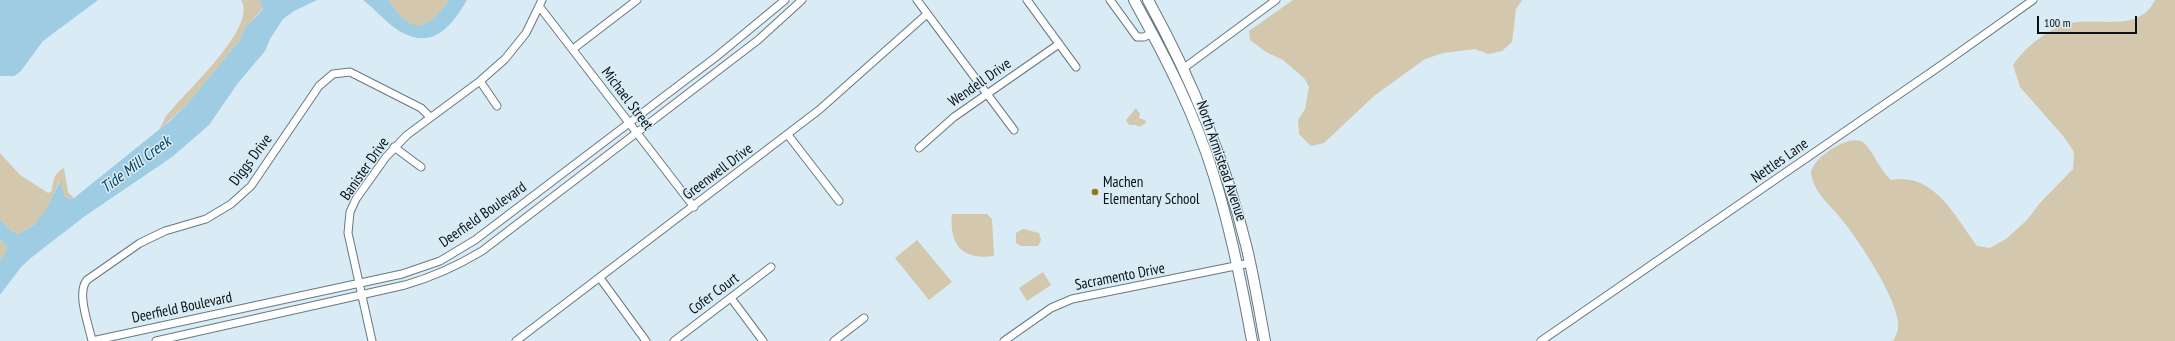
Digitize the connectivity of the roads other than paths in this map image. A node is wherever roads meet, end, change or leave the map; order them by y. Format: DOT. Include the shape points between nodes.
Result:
graph roads {
  1 [pos="637,0"];
  2 [pos="785,0"];
  3 [pos="802,0"];
  4 [pos="917,0"];
  5 [pos="1027,0"];
  6 [pos="1110,0"];
  7 [pos="1134,0"];
  8 [pos="1148,0"];
  9 [pos="1276,0"];
  10 [pos="2033,0"];
  11 [pos="541,3"];
  12 [pos="927,14"];
  13 [pos="1152,33"];
  14 [pos="1059,44"];
  15 [pos="573,49"];
  16 [pos="1076,67"];
  17 [pos="1184,68"];
  18 [pos="480,81"];
  19 [pos="987,93"];
  20 [pos="496,106"];
  21 [pos="430,117"];
  22 [pos="628,123"];
  23 [pos="1014,130"];
  24 [pos="636,133"];
  25 [pos="788,135"];
  26 [pos="394,147"];
  27 [pos="919,148"];
  28 [pos="421,166"];
  29 [pos="839,201"];
  30 [pos="694,207"];
  31 [pos="1250,263"];
  32 [pos="1238,265"];
  33 [pos="771,267"];
  34 [pos="600,278"];
  35 [pos="359,283"];
  36 [pos="362,296"];
  37 [pos="731,298"];
  38 [pos="864,318"];
  39 [pos="92,341"];
  40 [pos="156,341"];
  41 [pos="372,341"];
  42 [pos="516,341"];
  43 [pos="646,341"];
  44 [pos="674,341"];
  45 [pos="763,341"];
  46 [pos="834,341"];
  47 [pos="1004,341"];
  48 [pos="1252,341"];
  49 [pos="1264,341"];
  50 [pos="1542,341"];
  1 -- 15 [label="street"];
  2 -- 22 [label="street, Deerfield Boulevard" via="716,57"];
  3 -- 24 [label="street, Deerfield Boulevard" via="758,40"];
  4 -- 12 [label="street"];
  5 -- 14 [label="street"];
  6 -- 13 [label="street" via="1136,37 1141,38"];
  7 -- 13 [label="main road, North Armistead Avenue"];
  8 -- 17 [label="main road, North Armistead Avenue"];
  9 -- 17 [label="street"];
  10 -- 50 [label="street, Nettles Lane"];
  11 -- 15 [label="street, Michael Street"];
  11 -- 18 [label="street, Banister Drive" via="515,48"];
  12 -- 19 [label="street"];
  12 -- 25 [label="street, Greenwell Drive" via="842,92"];
  13 -- 32 [label="main road, North Armistead Avenue" via="1202,142"];
  14 -- 16 [label="street"];
  14 -- 19 [label="street, Wendell Drive"];
  15 -- 22 [label="street, Michael Street"];
  17 -- 31 [label="main road, North Armistead Avenue" via="1222,164"];
  18 -- 20 [label="street"];
  18 -- 21 [label="street, Banister Drive"];
  19 -- 23 [label="street"];
  19 -- 27 [label="street, Wendell Drive" via="954,117"];
  21 -- 26 [label="street, Banister Drive"];
  21 -- 39 [label="street, Diggs Drive" via="421,108 359,75 342,72 329,76 319,86 251,186 231,204 206,219 165,231 146,240 87,280 83,285 82,295"];
  22 -- 24 [label="street, Michael Street"];
  22 -- 35 [label="street, Deerfield Boulevard" via="456,252 420,269"];
  24 -- 30 [label="street, Michael Street"];
  24 -- 36 [label="street, Deerfield Boulevard" via="464,262 425,280"];
  25 -- 29 [label="street"];
  25 -- 30 [label="street, Greenwell Drive"];
  26 -- 28 [label="street"];
  26 -- 35 [label="street, Banister Drive" via="356,199 350,212 348,233"];
  30 -- 34 [label="street, Greenwell Drive"];
  31 -- 32 [label="street, Sacramento Drive"];
  31 -- 49 [label="main road, North Armistead Avenue"];
  32 -- 47 [label="street, Sacramento Drive" via="1072,300 1051,308"];
  32 -- 48 [label="main road, North Armistead Avenue"];
  33 -- 37 [label="street, Cofer Court"];
  34 -- 42 [label="street, Greenwell Drive"];
  34 -- 43 [label="street"];
  35 -- 36 [label="street, Banister Drive"];
  35 -- 39 [label="street, Deerfield Boulevard"];
  36 -- 40 [label="street, Deerfield Boulevard"];
  36 -- 41 [label="street, Banister Drive"];
  37 -- 44 [label="street, Cofer Court"];
  37 -- 45 [label="street"];
  38 -- 46 [label="street"];
}
